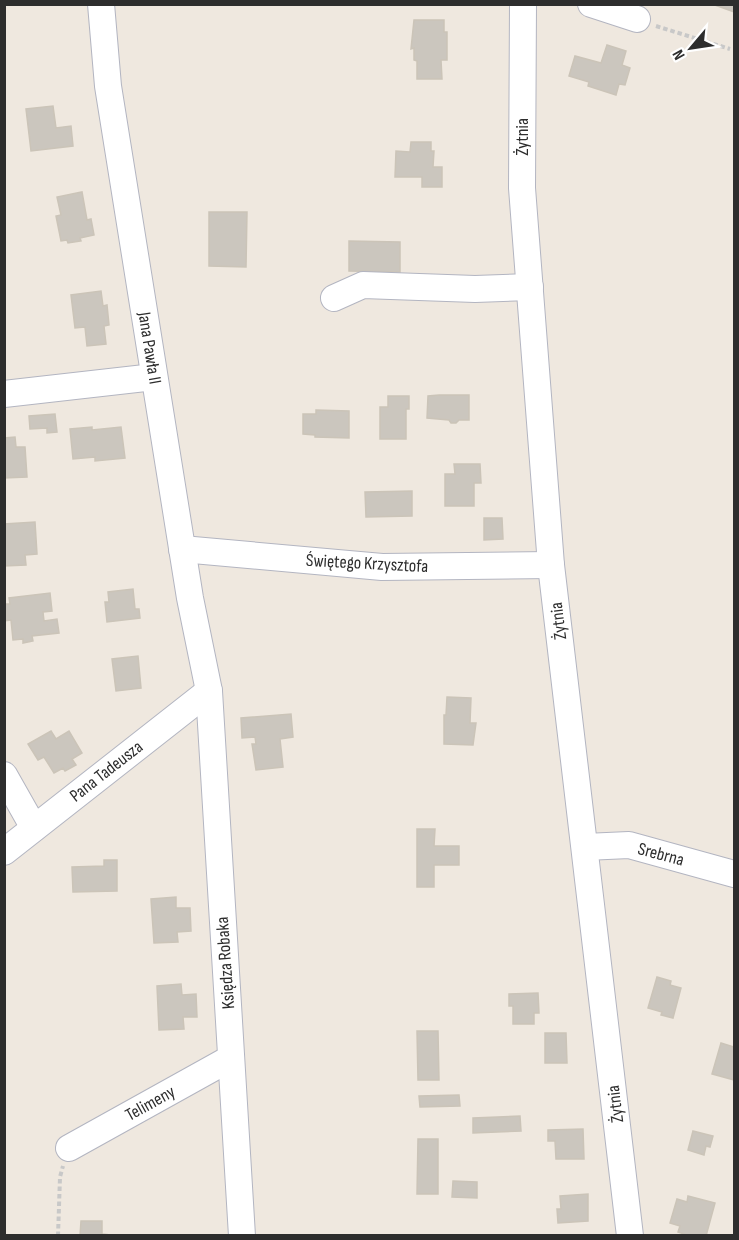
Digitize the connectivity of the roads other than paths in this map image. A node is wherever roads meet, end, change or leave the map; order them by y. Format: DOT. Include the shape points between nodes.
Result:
graph roads {
  1 [pos="101,4"];
  2 [pos="523,4"];
  3 [pos="591,4"];
  4 [pos="637,19"];
  5 [pos="530,287"];
  6 [pos="333,298"];
  7 [pos="154,377"];
  8 [pos="4,394"];
  9 [pos="182,549"];
  10 [pos="551,565"];
  11 [pos="209,691"];
  12 [pos="4,775"];
  13 [pos="34,828"];
  14 [pos="585,847"];
  15 [pos="4,852"];
  16 [pos="735,874"];
  17 [pos="231,1058"];
  18 [pos="69,1148"];
  19 [pos="242,1236"];
  20 [pos="630,1236"];
  1 -- 7 [label="street, Jana Pawła II" via="108,86"];
  2 -- 5 [label="street, Żytnia" via="522,188"];
  3 -- 4 [label="street"];
  5 -- 6 [label="street" via="363,285"];
  5 -- 10 [label="street, Żytnia"];
  7 -- 8 [label="street"];
  7 -- 9 [label="street, Jana Pawła II"];
  9 -- 10 [label="street, Świętego Krzysztofa" via="382,567"];
  9 -- 11 [label="street, Jana Pawła II"];
  10 -- 14 [label="street, Żytnia"];
  11 -- 13 [label="street, Pana Tadeusza"];
  11 -- 17 [label="street, Księdza Robaka"];
  12 -- 13 [label="street"];
  13 -- 15 [label="street, Pana Tadeusza"];
  14 -- 16 [label="street, Srebrna" via="629,845"];
  14 -- 20 [label="street, Żytnia"];
  17 -- 18 [label="street, Telimeny"];
  17 -- 19 [label="street, Księdza Robaka"];
}
